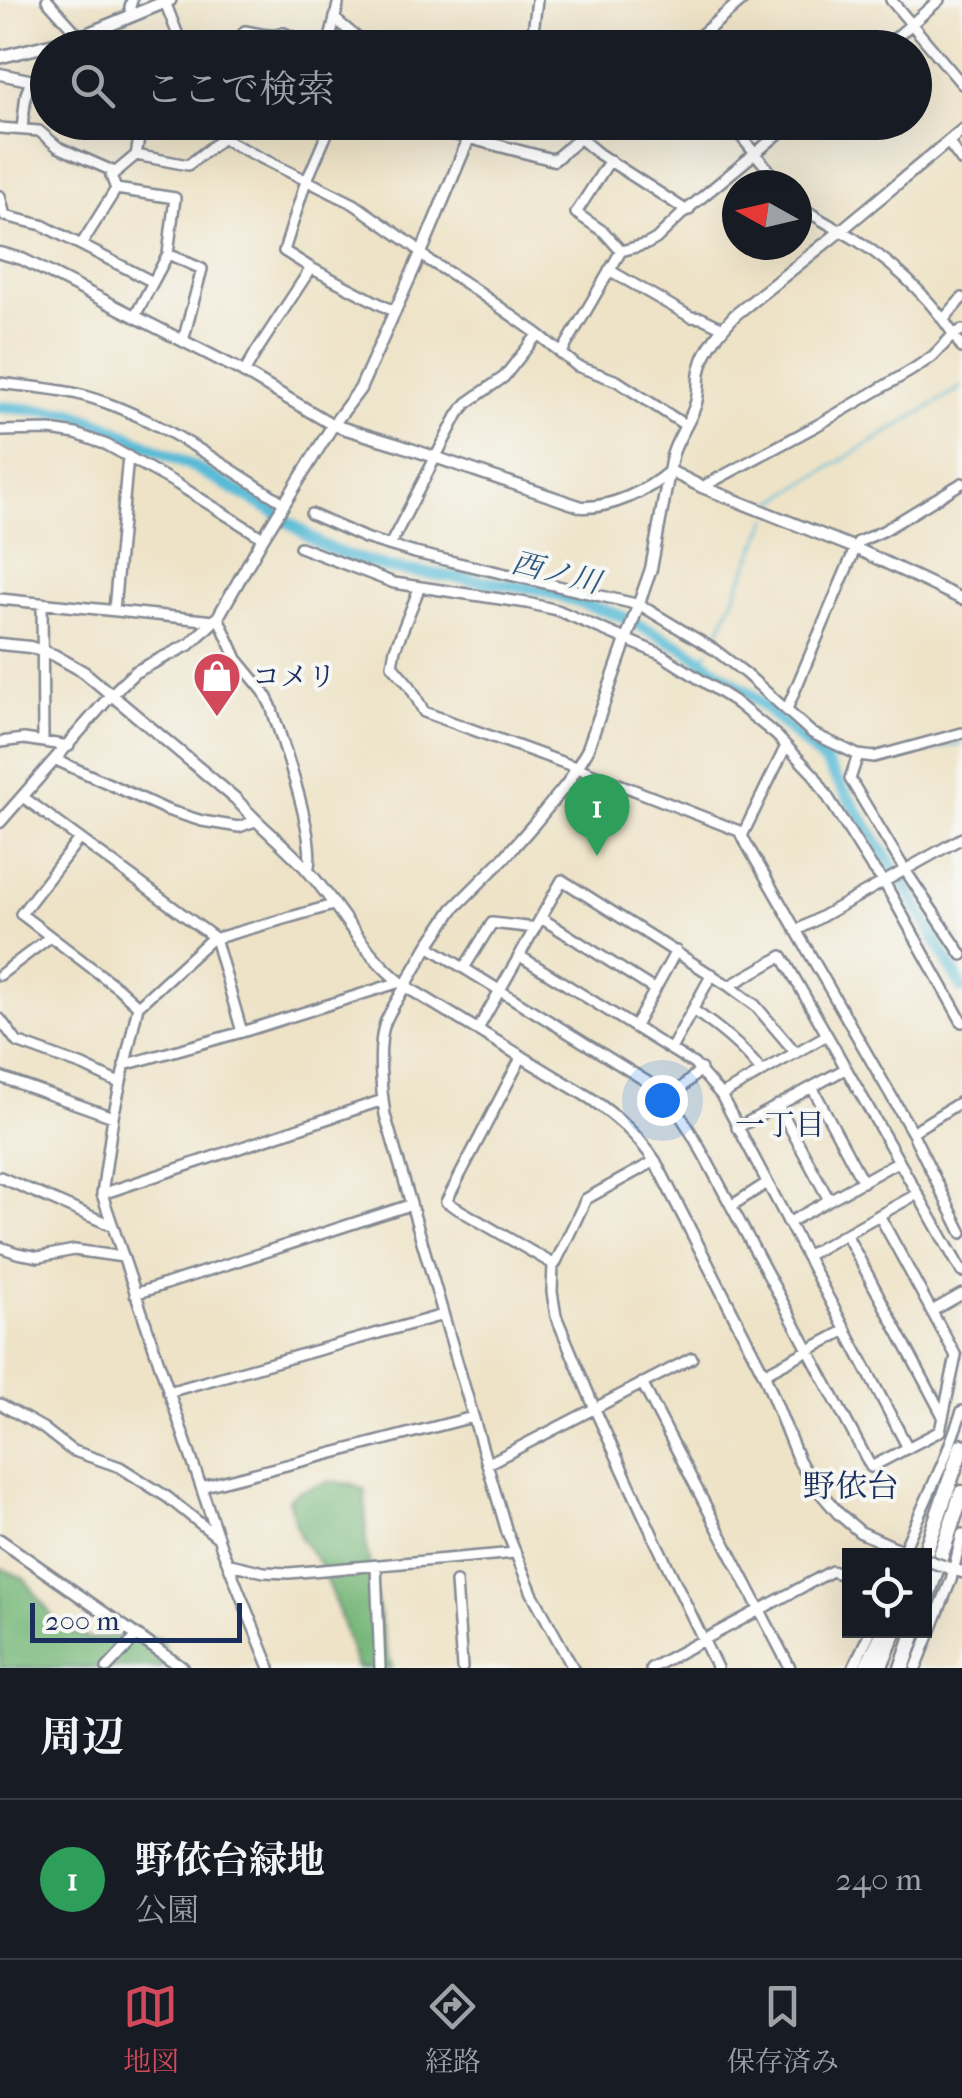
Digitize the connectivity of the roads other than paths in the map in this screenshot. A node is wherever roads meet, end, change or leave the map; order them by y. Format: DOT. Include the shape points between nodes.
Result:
graph roads {
  1 [pos="47,0"];
  2 [pos="132,0"];
  3 [pos="338,0"];
  4 [pos="537,0"];
  5 [pos="742,0"];
  6 [pos="891,0"];
  7 [pos="939,0"];
  8 [pos="168,1"];
  9 [pos="132,15"];
  10 [pos="335,19"];
  11 [pos="912,24"];
  12 [pos="74,30"];
  13 [pos="97,30"];
  14 [pos="177,30"];
  15 [pos="332,30"];
  16 [pos="348,30"];
  17 [pos="533,30"];
  18 [pos="707,30"];
  19 [pos="905,30"];
  20 [pos="917,30"];
  21 [pos="932,48"];
  22 [pos="30,50"];
  23 [pos="0,57"];
  24 [pos="0,74"];
  25 [pos="30,81"];
  26 [pos="30,84"];
  27 [pos="962,84"];
  28 [pos="0,128"];
  29 [pos="22,130"];
  30 [pos="30,130"];
  31 [pos="962,130"];
  32 [pos="50,140"];
  33 [pos="139,140"];
  34 [pos="220,140"];
  35 [pos="227,140"];
  36 [pos="325,140"];
  37 [pos="467,140"];
  38 [pos="476,140"];
  39 [pos="579,140"];
  40 [pos="581,140"];
  41 [pos="744,140"];
  42 [pos="772,140"];
  43 [pos="948,142"];
  44 [pos="756,154"];
  45 [pos="136,155"];
  46 [pos="610,160"];
  47 [pos="962,161"];
  48 [pos="768,170"];
  49 [pos="115,172"];
  50 [pos="308,180"];
  51 [pos="116,189"];
  52 [pos="0,196"];
  53 [pos="689,210"];
  54 [pos="812,214"];
  55 [pos="840,232"];
  56 [pos="81,245"];
  57 [pos="621,251"];
  58 [pos="0,253"];
  59 [pos="168,254"];
  60 [pos="422,254"];
  61 [pos="311,268"];
  62 [pos="609,270"];
  63 [pos="153,282"];
  64 [pos="962,298"];
  65 [pos="395,312"];
  66 [pos="135,316"];
  67 [pos="943,320"];
  68 [pos="723,328"];
  69 [pos="958,332"];
  70 [pos="538,334"];
  71 [pos="182,341"];
  72 [pos="962,348"];
  73 [pos="561,354"];
  74 [pos="244,373"];
  75 [pos="0,382"];
  76 [pos="333,425"];
  77 [pos="685,426"];
  78 [pos="0,431"];
  79 [pos="128,456"];
  80 [pos="436,458"];
  81 [pos="670,471"];
  82 [pos="962,483"];
  83 [pos="702,487"];
  84 [pos="284,503"];
  85 [pos="310,514"];
  86 [pos="262,538"];
  87 [pos="390,545"];
  88 [pos="300,547"];
  89 [pos="855,548"];
  90 [pos="418,588"];
  91 [pos="962,598"];
  92 [pos="0,599"];
  93 [pos="42,603"];
  94 [pos="640,606"];
  95 [pos="114,610"];
  96 [pos="216,619"];
  97 [pos="625,639"];
  98 [pos="0,644"];
  99 [pos="42,651"];
  100 [pos="112,694"];
  101 [pos="787,709"];
  102 [pos="962,733"];
  103 [pos="0,742"];
  104 [pos="43,742"];
  105 [pos="69,746"];
  106 [pos="786,746"];
  107 [pos="857,756"];
  108 [pos="56,760"];
  109 [pos="578,768"];
  110 [pos="23,797"];
  111 [pos="255,821"];
  112 [pos="0,822"];
  113 [pos="742,836"];
  114 [pos="962,838"];
  115 [pos="80,839"];
  116 [pos="308,871"];
  117 [pos="904,871"];
  118 [pos="884,882"];
  119 [pos="333,904"];
  120 [pos="538,923"];
  121 [pos="796,932"];
  122 [pos="50,937"];
  123 [pos="215,938"];
  124 [pos="428,946"];
  125 [pos="676,951"];
  126 [pos="962,955"];
  127 [pos="520,956"];
  128 [pos="464,968"];
  129 [pos="712,974"];
  130 [pos="0,975"];
  131 [pos="403,984"];
  132 [pos="729,986"];
  133 [pos="655,990"];
  134 [pos="500,992"];
  135 [pos="138,1006"];
  136 [pos="692,1010"];
  137 [pos="0,1019"];
  138 [pos="962,1022"];
  139 [pos="634,1026"];
  140 [pos="478,1028"];
  141 [pos="242,1032"];
  142 [pos="827,1036"];
  143 [pos="671,1049"];
  144 [pos="796,1052"];
  145 [pos="522,1056"];
  146 [pos="124,1065"];
  147 [pos="701,1069"];
  148 [pos="846,1069"];
  149 [pos="762,1072"];
  150 [pos="0,1077"];
  151 [pos="119,1083"];
  152 [pos="812,1087"];
  153 [pos="721,1096"];
  154 [pos="382,1100"];
  155 [pos="669,1100"];
  156 [pos="962,1101"];
  157 [pos="778,1106"];
  158 [pos="112,1117"];
  159 [pos="738,1128"];
  160 [pos="912,1132"];
  161 [pos="654,1161"];
  162 [pos="899,1161"];
  163 [pos="0,1176"];
  164 [pos="863,1182"];
  165 [pos="767,1184"];
  166 [pos="102,1194"];
  167 [pos="917,1194"];
  168 [pos="829,1200"];
  169 [pos="410,1206"];
  170 [pos="730,1206"];
  171 [pos="879,1215"];
  172 [pos="788,1223"];
  173 [pos="113,1226"];
  174 [pos="962,1233"];
  175 [pos="846,1234"];
  176 [pos="0,1247"];
  177 [pos="806,1256"];
  178 [pos="123,1257"];
  179 [pos="553,1264"];
  180 [pos="962,1272"];
  181 [pos="135,1294"];
  182 [pos="962,1294"];
  183 [pos="932,1311"];
  184 [pos="443,1315"];
  185 [pos="846,1330"];
  186 [pos="808,1351"];
  187 [pos="692,1358"];
  188 [pos="764,1374"];
  189 [pos="642,1384"];
  190 [pos="168,1392"];
  191 [pos="0,1404"];
  192 [pos="594,1407"];
  193 [pos="962,1411"];
  194 [pos="473,1416"];
  195 [pos="943,1416"];
  196 [pos="962,1446"];
  197 [pos="908,1448"];
  198 [pos="487,1464"];
  199 [pos="200,1487"];
  200 [pos="962,1493"];
  201 [pos="962,1534"];
  202 [pos="218,1538"];
  203 [pos="0,1540"];
  204 [pos="894,1548"];
  205 [pos="909,1548"];
  206 [pos="927,1548"];
  207 [pos="515,1553"];
  208 [pos="230,1564"];
  209 [pos="376,1566"];
  210 [pos="953,1569"];
  211 [pos="842,1575"];
  212 [pos="932,1581"];
  213 [pos="456,1582"];
  214 [pos="760,1610"];
  215 [pos="137,1636"];
  216 [pos="867,1638"];
  217 [pos="880,1638"];
  218 [pos="891,1638"];
  219 [pos="912,1638"];
  220 [pos="703,1640"];
  221 [pos="106,1668"];
  222 [pos="183,1668"];
  223 [pos="270,1668"];
  224 [pos="380,1668"];
  225 [pos="462,1668"];
  226 [pos="572,1668"];
  227 [pos="651,1668"];
  228 [pos="718,1668"];
  229 [pos="790,1668"];
  230 [pos="853,1668"];
  231 [pos="866,1668"];
  232 [pos="879,1668"];
  233 [pos="902,1668"];
  234 [pos="917,1668"];
  1 -- 12 [label="street"];
  2 -- 9 [label="street"];
  3 -- 10 [label="street"];
  4 -- 17 [label="street"];
  5 -- 18 [label="street"];
  6 -- 11 [label="street"];
  7 -- 11 [label="street"];
  8 -- 9 [label="main road"];
  8 -- 14 [label="street"];
  9 -- 13 [label="main road"];
  10 -- 15 [label="street"];
  10 -- 16 [label="street"];
  11 -- 19 [label="street"];
  11 -- 20 [label="street"];
  21 -- 27 [label="street"];
  22 -- 23 [label="main road"];
  24 -- 25 [label="street"];
  26 -- 29 [label="street"];
  28 -- 29 [label="street"];
  29 -- 30 [label="street"];
  31 -- 43 [label="street"];
  32 -- 49 [label="street"];
  33 -- 45 [label="street"];
  34 -- 45 [label="street" via="188,165"];
  35 -- 50 [label="street"];
  36 -- 50 [label="street"];
  37 -- 60 [label="street"];
  38 -- 39 [label="street" via="554,160"];
  40 -- 46 [label="street"];
  41 -- 44 [label="street"];
  42 -- 44 [label="street"];
  43 -- 47 [label="street"];
  43 -- 55 [label="street"];
  44 -- 48 [label="street"];
  44 -- 53 [label="street"];
  45 -- 49 [label="street"];
  46 -- 53 [label="street"];
  46 -- 57 [label="street" via="576,213"];
  49 -- 51 [label="street" via="110,176"];
  50 -- 60 [label="street"];
  50 -- 61 [label="street" via="284,251"];
  51 -- 56 [label="street"];
  51 -- 59 [label="street" via="175,198"];
  52 -- 56 [label="street" via="5,216"];
  53 -- 57 [label="street" via="656,239"];
  54 -- 55 [label="street"];
  55 -- 67 [label="street" via="908,278"];
  55 -- 68 [label="street"];
  56 -- 63 [label="street"];
  57 -- 62 [label="street"];
  58 -- 66 [label="street"];
  59 -- 63 [label="street"];
  59 -- 71 [label="street" via="202,269"];
  60 -- 65 [label="street"];
  60 -- 70 [label="street"];
  61 -- 65 [label="street"];
  61 -- 74 [label="street"];
  62 -- 68 [label="street"];
  62 -- 73 [label="street"];
  63 -- 66 [label="street"];
  64 -- 67 [label="street"];
  65 -- 76 [label="street" via="360,389"];
  66 -- 71 [label="street"];
  67 -- 69 [label="street"];
  68 -- 77 [label="street" via="704,356 697,403"];
  69 -- 72 [label="street"];
  69 -- 83 [label="street" via="912,370"];
  70 -- 73 [label="street"];
  70 -- 80 [label="street" via="504,377 458,414"];
  71 -- 74 [label="street"];
  73 -- 77 [label="street" via="618,381"];
  74 -- 76 [label="street"];
  75 -- 84 [label="street" via="116,406"];
  76 -- 80 [label="street"];
  76 -- 84 [label="street"];
  77 -- 81 [label="street"];
  78 -- 79 [label="street" via="76,434"];
  79 -- 86 [label="street"];
  79 -- 95 [label="street"];
  80 -- 81 [label="street" via="582,507 604,506"];
  80 -- 87 [label="street"];
  81 -- 83 [label="street"];
  81 -- 94 [label="street"];
  82 -- 89 [label="street"];
  83 -- 89 [label="street"];
  84 -- 86 [label="street"];
  85 -- 87 [label="street"];
  86 -- 96 [label="street"];
  87 -- 94 [label="street"];
  88 -- 90 [label="street"];
  89 -- 91 [label="street"];
  89 -- 101 [label="street"];
  90 -- 97 [label="street" via="557,610"];
  90 -- 109 [label="street" via="392,664 424,712"];
  92 -- 93 [label="street"];
  93 -- 95 [label="street"];
  93 -- 99 [label="street"];
  94 -- 97 [label="street"];
  94 -- 101 [label="street" via="711,648"];
  95 -- 96 [label="street"];
  96 -- 100 [label="street" via="190,644 135,672"];
  96 -- 116 [label="street" via="271,706 310,848"];
  97 -- 106 [label="street" via="712,686"];
  97 -- 109 [label="street"];
  98 -- 99 [label="street"];
  99 -- 100 [label="street"];
  99 -- 104 [label="street"];
  100 -- 105 [label="street"];
  100 -- 111 [label="street"];
  101 -- 107 [label="street" via="812,732"];
  102 -- 107 [label="street"];
  103 -- 104 [label="street"];
  104 -- 105 [label="street"];
  105 -- 108 [label="street"];
  106 -- 113 [label="street"];
  106 -- 118 [label="street" via="814,775"];
  107 -- 117 [label="street" via="850,780"];
  108 -- 110 [label="street"];
  108 -- 111 [label="street" via="167,810 239,827"];
  109 -- 113 [label="street"];
  109 -- 124 [label="street"];
  110 -- 112 [label="street"];
  110 -- 115 [label="street"];
  111 -- 116 [label="street"];
  113 -- 121 [label="street"];
  114 -- 117 [label="street"];
  115 -- 122 [label="street" via="21,914"];
  115 -- 123 [label="street"];
  116 -- 119 [label="street"];
  117 -- 118 [label="street"];
  117 -- 126 [label="street"];
  118 -- 121 [label="street"];
  118 -- 138 [label="street"];
  119 -- 123 [label="street"];
  119 -- 131 [label="street" via="376,962"];
  120 -- 125 [label="street" via="562,880"];
  120 -- 127 [label="street"];
  120 -- 128 [label="street" via="492,923"];
  120 -- 133 [label="street"];
  121 -- 160 [label="street"];
  122 -- 130 [label="street"];
  122 -- 135 [label="street"];
  123 -- 135 [label="street"];
  123 -- 141 [label="street"];
  124 -- 128 [label="street"];
  124 -- 131 [label="street"];
  125 -- 129 [label="street"];
  125 -- 133 [label="street"];
  127 -- 134 [label="street"];
  127 -- 139 [label="street"];
  128 -- 134 [label="street"];
  129 -- 132 [label="street"];
  129 -- 136 [label="street"];
  131 -- 140 [label="street"];
  131 -- 141 [label="street"];
  131 -- 154 [label="street" via="385,1024"];
  132 -- 142 [label="street" via="782,956"];
  132 -- 144 [label="street"];
  133 -- 139 [label="street"];
  134 -- 140 [label="street"];
  134 -- 155 [label="street"];
  135 -- 146 [label="street"];
  136 -- 143 [label="street"];
  136 -- 149 [label="street" via="725,1032"];
  137 -- 151 [label="street" via="17,1042"];
  139 -- 143 [label="street"];
  140 -- 145 [label="street"];
  141 -- 146 [label="street"];
  142 -- 144 [label="street"];
  142 -- 148 [label="street"];
  143 -- 147 [label="street"];
  144 -- 149 [label="street"];
  145 -- 161 [label="street" via="618,1118"];
  145 -- 179 [label="street" via="446,1202"];
  146 -- 151 [label="street"];
  147 -- 153 [label="street"];
  147 -- 155 [label="street"];
  148 -- 152 [label="street"];
  148 -- 162 [label="street"];
  149 -- 153 [label="street"];
  150 -- 158 [label="street"];
  151 -- 158 [label="street"];
  152 -- 157 [label="street"];
  152 -- 164 [label="street"];
  153 -- 159 [label="street"];
  154 -- 166 [label="street"];
  154 -- 169 [label="street"];
  155 -- 170 [label="street"];
  156 -- 160 [label="street"];
  157 -- 159 [label="street"];
  157 -- 168 [label="street"];
  158 -- 166 [label="street"];
  159 -- 165 [label="street"];
  160 -- 174 [label="street"];
  161 -- 179 [label="street" via="586,1199"];
  161 -- 188 [label="street"];
  162 -- 164 [label="street"];
  162 -- 167 [label="street"];
  163 -- 173 [label="street"];
  164 -- 168 [label="street"];
  165 -- 170 [label="street"];
  165 -- 172 [label="street"];
  166 -- 173 [label="street"];
  167 -- 171 [label="street"];
  167 -- 180 [label="street"];
  168 -- 172 [label="street"];
  169 -- 181 [label="street"];
  169 -- 184 [label="street"];
  170 -- 186 [label="street"];
  171 -- 175 [label="street"];
  171 -- 183 [label="street"];
  172 -- 177 [label="street"];
  173 -- 178 [label="street"];
  175 -- 177 [label="street"];
  175 -- 195 [label="street"];
  176 -- 178 [label="street" via="39,1256 74,1250"];
  177 -- 185 [label="street"];
  178 -- 181 [label="street"];
  179 -- 192 [label="street" via="553,1308"];
  181 -- 190 [label="street"];
  182 -- 183 [label="street"];
  183 -- 195 [label="street" via="956,1356"];
  184 -- 190 [label="street"];
  184 -- 194 [label="street"];
  185 -- 186 [label="street"];
  185 -- 197 [label="street"];
  186 -- 188 [label="street"];
  186 -- 197 [label="street" via="870,1467"];
  187 -- 189 [label="street"];
  188 -- 204 [label="street" via="798,1459 821,1495 860,1532"];
  189 -- 192 [label="street"];
  189 -- 214 [label="street"];
  190 -- 199 [label="street"];
  191 -- 202 [label="street" via="75,1452 120,1467"];
  192 -- 198 [label="street"];
  192 -- 220 [label="street"];
  193 -- 205 [label="street"];
  194 -- 198 [label="street"];
  194 -- 199 [label="street"];
  195 -- 197 [label="street" via="940,1431"];
  196 -- 206 [label="highway"];
  198 -- 207 [label="street"];
  199 -- 202 [label="street"];
  200 -- 212 [label="highway"];
  201 -- 210 [label="street"];
  202 -- 208 [label="street"];
  203 -- 215 [label="street"];
  207 -- 209 [label="street"];
  207 -- 226 [label="street"];
  208 -- 209 [label="street" via="289,1573"];
  208 -- 223 [label="street"];
  209 -- 224 [label="street"];
  210 -- 234 [label="street"];
  211 -- 214 [label="street" via="832,1571"];
  213 -- 225 [label="street"];
  214 -- 220 [label="street"];
  214 -- 229 [label="street"];
  215 -- 221 [label="street"];
  215 -- 222 [label="street"];
  216 -- 230 [label="street"];
  217 -- 231 [label="highway"];
  218 -- 232 [label="highway"];
  219 -- 233 [label="highway"];
  220 -- 227 [label="street"];
  220 -- 228 [label="street"];
}
